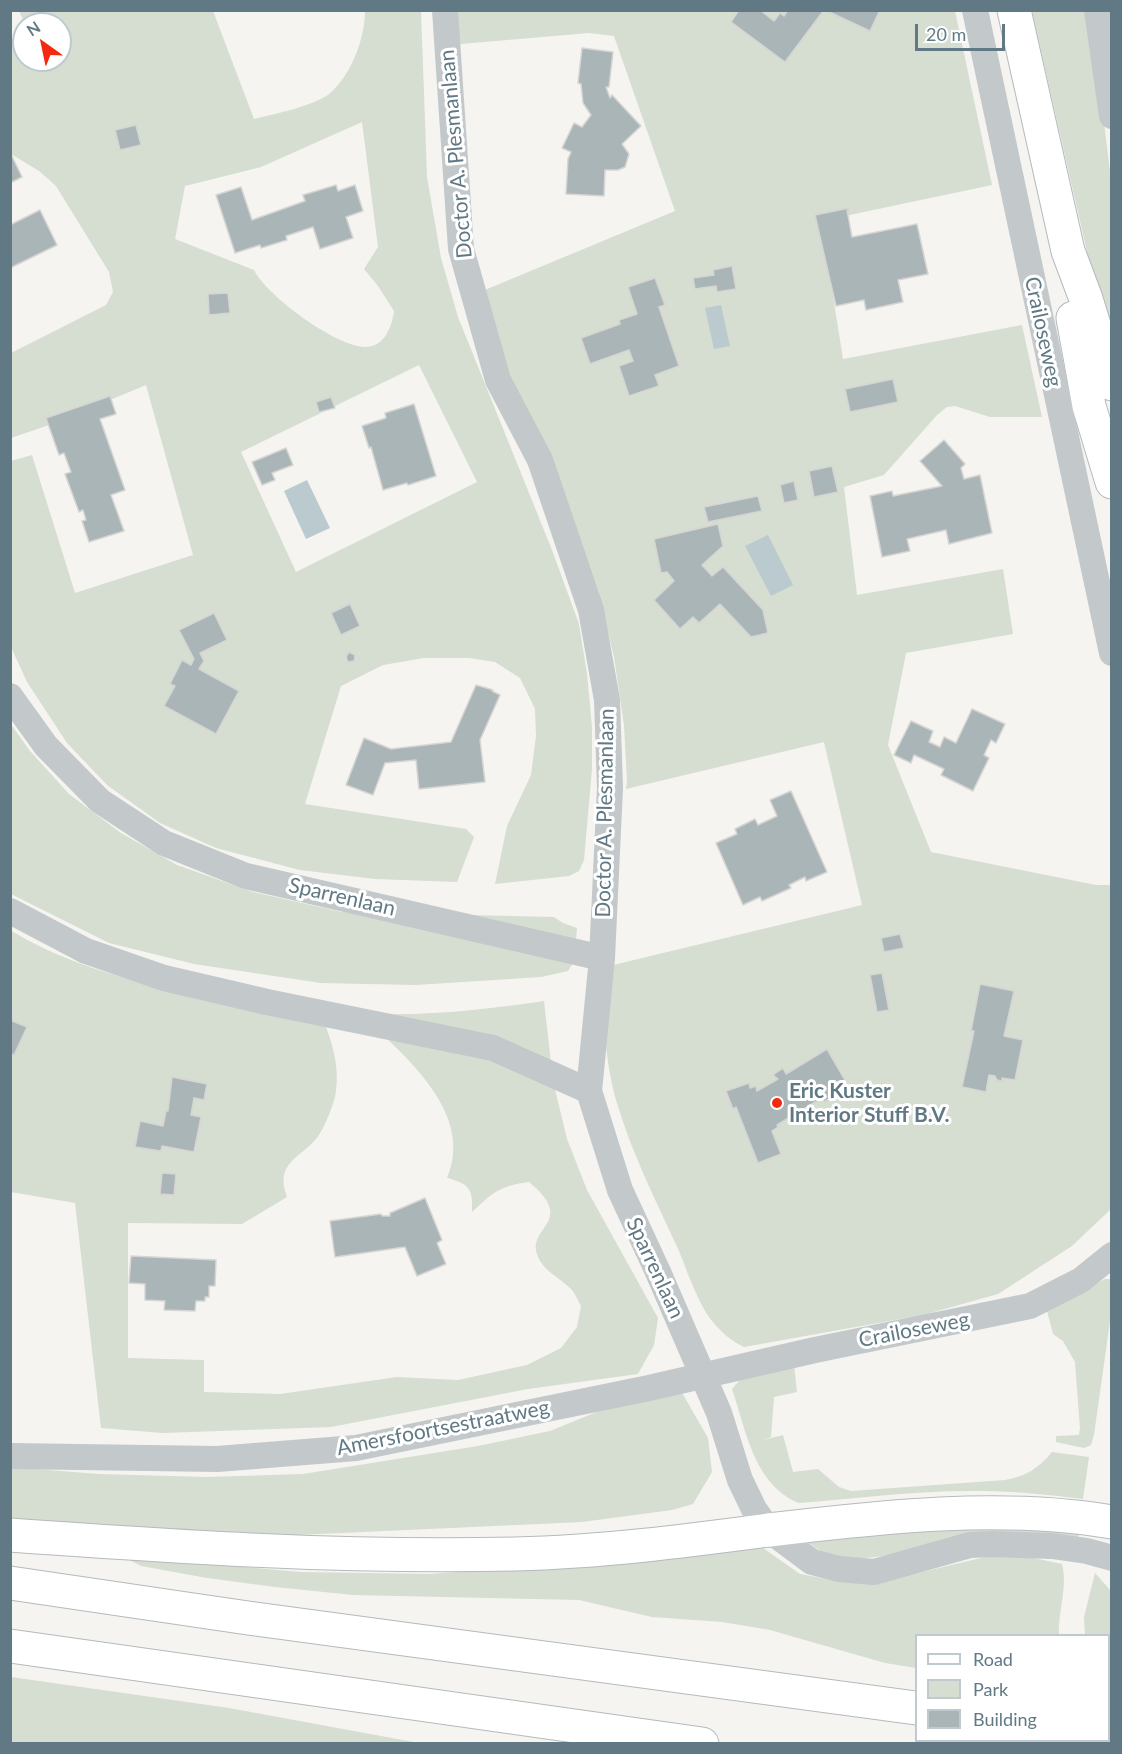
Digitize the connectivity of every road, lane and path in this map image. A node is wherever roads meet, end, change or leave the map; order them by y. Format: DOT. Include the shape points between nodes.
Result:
graph roads {
  1 [pos="444,10"];
  2 [pos="975,10"];
  3 [pos="1014,10"];
  4 [pos="1097,10"];
  5 [pos="1112,116"];
  6 [pos="1068,251"];
  7 [pos="1112,384"];
  8 [pos="1112,482"];
  9 [pos="1112,653"];
  10 [pos="10,696"];
  11 [pos="10,911"];
  12 [pos="602,957"];
  13 [pos="589,1091"];
  14 [pos="1112,1256"];
  15 [pos="703,1375"];
  16 [pos="10,1456"];
  17 [pos="1112,1522"];
  18 [pos="769,1530"];
  19 [pos="10,1535"];
  20 [pos="1112,1558"];
  21 [pos="10,1583"];
  22 [pos="10,1646"];
  23 [pos="915,1708"];
  24 [pos="702,1743"];
  1 -- 12 [label="street, Doctor A. Plesmanlaan" via="461,249 498,380 540,460 591,610 607,700 610,788"];
  2 -- 9 [label="street, Crailoseweg"];
  3 -- 6 [label="main road, Crailoseweg"];
  4 -- 5 [label="street"];
  6 -- 7 [label="main road, Crailoseweg"];
  6 -- 8 [label="main road, Crailoseweg" via="1069,296 1087,395"];
  10 -- 12 [label="street, Sparrenlaan" via="46,746 100,801 164,843 246,876"];
  11 -- 13 [label="street" via="86,951 164,978 493,1048"];
  12 -- 13 [label="street, Sparrenlaan"];
  13 -- 15 [label="street, Sparrenlaan" via="620,1190"];
  14 -- 15 [label="street, Crailoseweg" via="1081,1280 1030,1306"];
  15 -- 16 [label="street, Amersfoortsestraatweg" via="356,1448 217,1459"];
  15 -- 18 [label="street" via="740,1480"];
  17 -- 18 [label="main road" via="974,1513"];
  18 -- 19 [label="main road" via="648,1546 446,1555 260,1551"];
  18 -- 20 [label="street" via="812,1562 874,1572 970,1545 1052,1546"];
  21 -- 23 [label="main road"];
  22 -- 24 [label="main road"];
}
